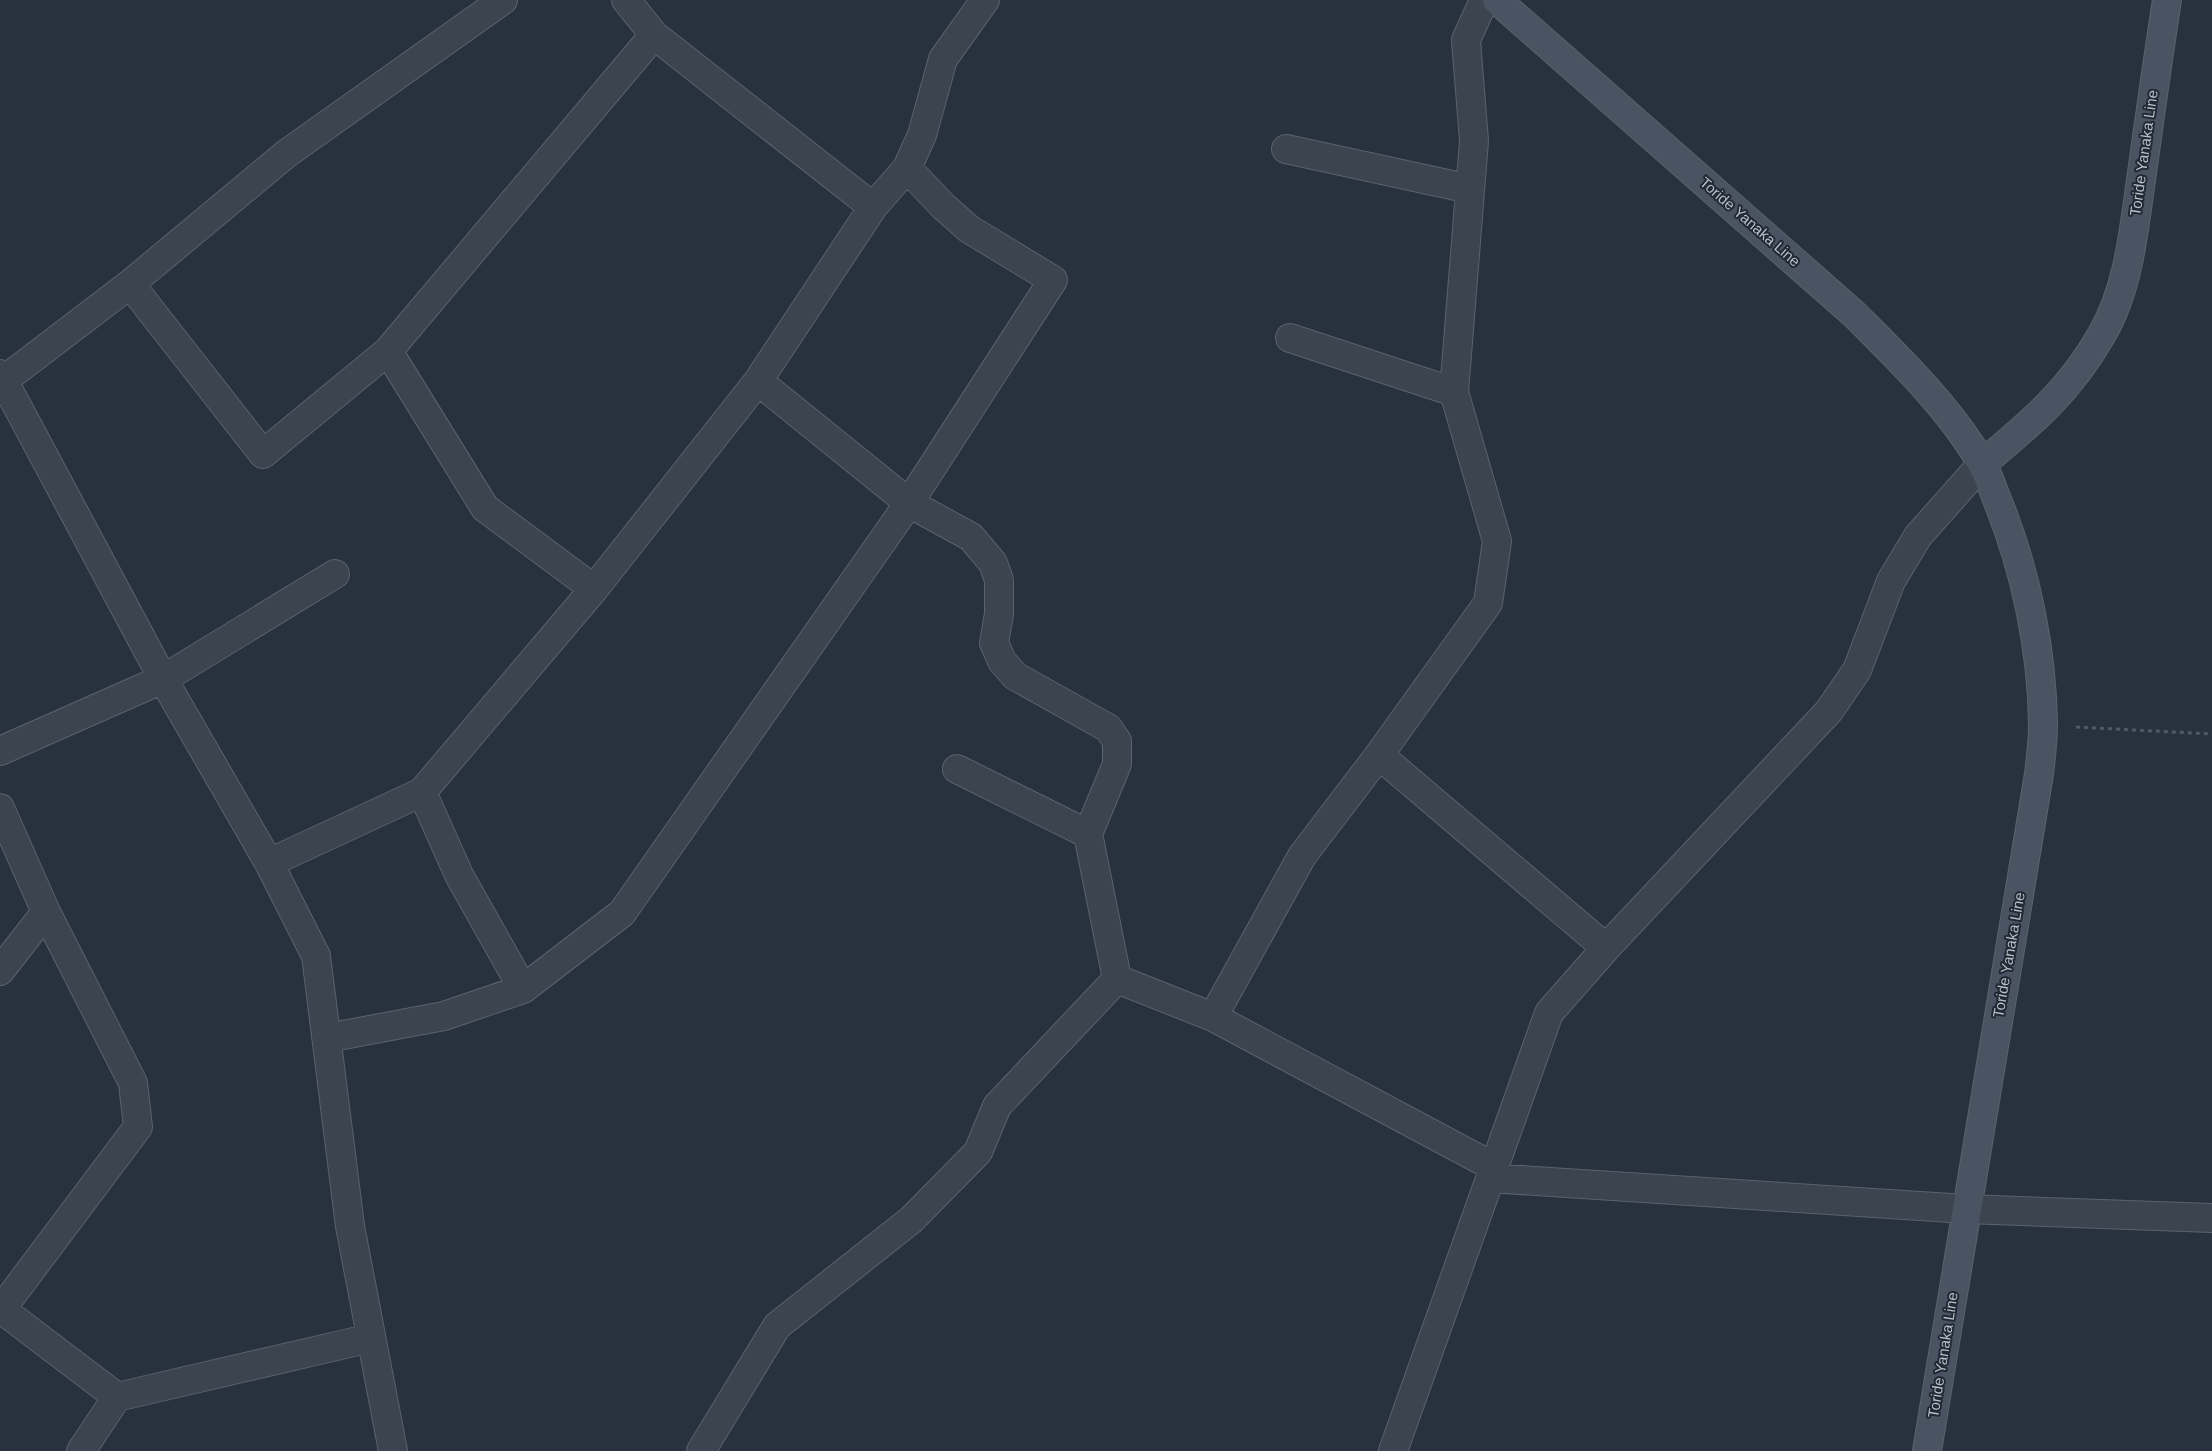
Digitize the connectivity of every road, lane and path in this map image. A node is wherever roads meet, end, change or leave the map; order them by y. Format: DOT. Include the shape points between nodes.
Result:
graph roads {
  1 [pos="503,0"];
  2 [pos="626,0"];
  3 [pos="985,0"];
  4 [pos="1484,0"];
  5 [pos="1497,0"];
  6 [pos="2167,0"];
  7 [pos="654,35"];
  8 [pos="1286,149"];
  9 [pos="907,168"];
  10 [pos="1470,190"];
  11 [pos="873,207"];
  12 [pos="130,284"];
  13 [pos="1290,338"];
  14 [pos="388,351"];
  15 [pos="1,379"];
  16 [pos="758,381"];
  17 [pos="1454,392"];
  18 [pos="1982,464"];
  19 [pos="909,503"];
  20 [pos="335,574"];
  21 [pos="594,589"];
  22 [pos="162,678"];
  23 [pos="2043,725"];
  24 [pos="2212,734"];
  25 [pos="0,750"];
  26 [pos="1379,756"];
  27 [pos="957,769"];
  28 [pos="422,792"];
  29 [pos="0,808"];
  30 [pos="1088,834"];
  31 [pos="269,863"];
  32 [pos="46,912"];
  33 [pos="1606,948"];
  34 [pos="0,971"];
  35 [pos="1117,979"];
  36 [pos="522,989"];
  37 [pos="1213,1017"];
  38 [pos="327,1038"];
  39 [pos="1492,1172"];
  40 [pos="1966,1209"];
  41 [pos="2212,1218"];
  42 [pos="0,1310"];
  43 [pos="371,1338"];
  44 [pos="117,1397"];
  45 [pos="81,1451"];
  46 [pos="393,1451"];
  47 [pos="702,1451"];
  48 [pos="1393,1451"];
  49 [pos="1927,1451"];
  1 -- 12 [label="street" via="286,154"];
  2 -- 7 [label="street"];
  3 -- 9 [label="street" via="943,59 922,135"];
  4 -- 10 [label="street" via="1466,40 1474,141"];
  5 -- 18 [label="main road, Toride Yanaka Line" via="1854,314 1946,412"];
  6 -- 18 [label="main road, Toride Yanaka Line" via="2131,247 2121,289 2103,333 2074,376 2054,400"];
  7 -- 11 [label="street"];
  7 -- 14 [label="street"];
  8 -- 10 [label="street"];
  9 -- 11 [label="street"];
  9 -- 19 [label="street" via="969,230 1053,280"];
  10 -- 17 [label="street"];
  11 -- 16 [label="street"];
  12 -- 14 [label="street" via="263,454"];
  12 -- 15 [label="street"];
  13 -- 17 [label="street"];
  14 -- 21 [label="street" via="485,508"];
  15 -- 22 [label="street"];
  16 -- 19 [label="street"];
  16 -- 21 [label="street"];
  17 -- 26 [label="street" via="1497,541 1488,603"];
  18 -- 23 [label="main road, Toride Yanaka Line" via="2008,526 2026,595 2038,655"];
  18 -- 33 [label="street" via="1918,536 1891,580 1856,670 1829,711"];
  19 -- 30 [label="street" via="971,537 993,563 999,580 999,614 994,643 1002,661 1015,676 1108,728 1117,741 1117,764"];
  19 -- 36 [label="street" via="622,913"];
  20 -- 22 [label="street"];
  21 -- 28 [label="street"];
  22 -- 25 [label="street"];
  22 -- 31 [label="street"];
  23 -- 24 [label="path"];
  23 -- 40 [label="main road, Toride Yanaka Line" via="2039,774"];
  26 -- 33 [label="street"];
  26 -- 37 [label="street" via="1302,856"];
  27 -- 30 [label="street"];
  28 -- 31 [label="street"];
  28 -- 36 [label="street" via="459,875"];
  29 -- 32 [label="street"];
  30 -- 35 [label="street"];
  31 -- 38 [label="street" via="316,956"];
  32 -- 34 [label="street"];
  32 -- 42 [label="street" via="133,1083 138,1127"];
  33 -- 39 [label="street" via="1549,1013"];
  35 -- 37 [label="street"];
  35 -- 47 [label="street" via="997,1106 978,1152 911,1220 777,1326"];
  36 -- 38 [label="street" via="444,1016"];
  37 -- 39 [label="street"];
  38 -- 43 [label="street" via="350,1226"];
  39 -- 40 [label="street"];
  39 -- 48 [label="street"];
  40 -- 41 [label="street"];
  40 -- 49 [label="main road, Toride Yanaka Line"];
  42 -- 44 [label="street"];
  43 -- 44 [label="street"];
  43 -- 46 [label="street"];
  44 -- 45 [label="street"];
}
